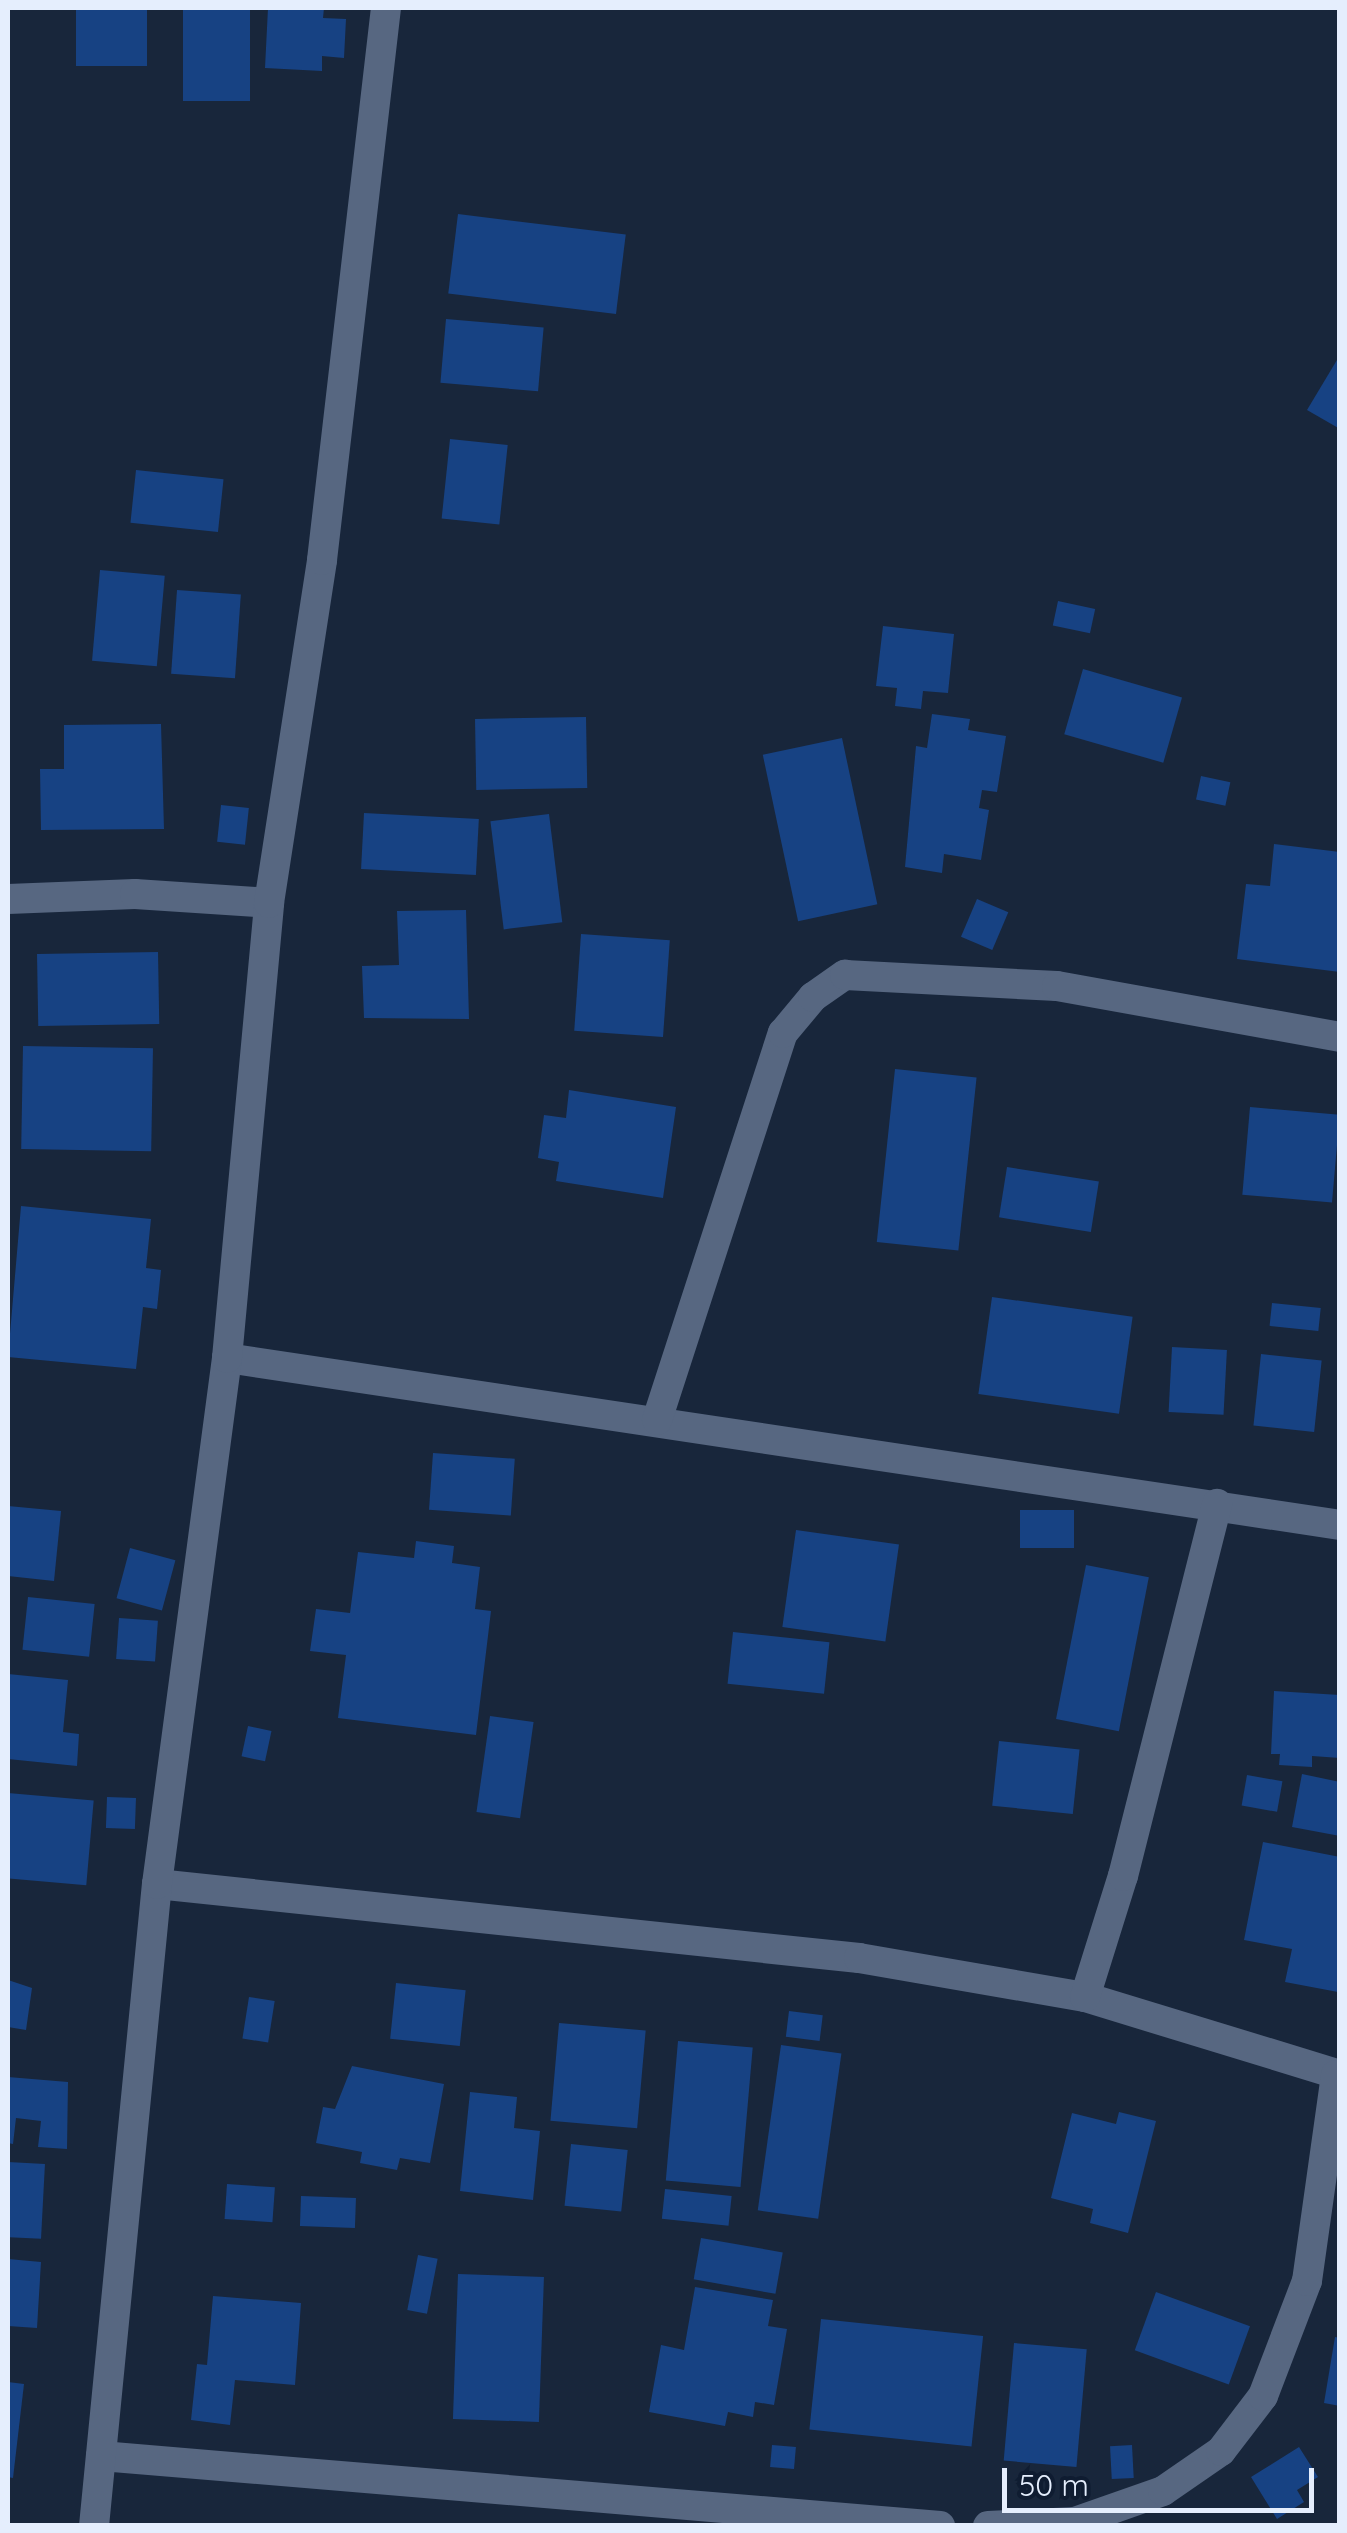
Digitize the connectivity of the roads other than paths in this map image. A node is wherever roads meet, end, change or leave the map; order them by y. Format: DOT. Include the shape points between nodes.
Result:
graph roads {
  1 [pos="386,8"];
  2 [pos="8,899"];
  3 [pos="269,903"];
  4 [pos="1340,1037"];
  5 [pos="227,1358"];
  6 [pos="657,1420"];
  7 [pos="1218,1504"];
  8 [pos="1340,1525"];
  9 [pos="157,1884"];
  10 [pos="1085,1997"];
  11 [pos="1338,2075"];
  12 [pos="101,2456"];
  13 [pos="94,2526"];
  14 [pos="940,2526"];
  15 [pos="988,2526"];
  1 -- 3 [label="street" via="322,560"];
  2 -- 3 [label="street" via="135,894"];
  3 -- 5 [label="street"];
  4 -- 6 [label="street" via="1057,986 845,974 813,997 782,1033"];
  5 -- 6 [label="street" via="466,1398"];
  5 -- 9 [label="street"];
  6 -- 7 [label="street"];
  7 -- 8 [label="street"];
  7 -- 10 [label="street" via="1123,1876"];
  9 -- 10 [label="street" via="859,1958"];
  9 -- 12 [label="street"];
  10 -- 11 [label="street"];
  11 -- 15 [label="street" via="1307,2281 1263,2396 1232,2437 1164,2491 1076,2522"];
  12 -- 13 [label="street"];
  12 -- 14 [label="street"];
}
